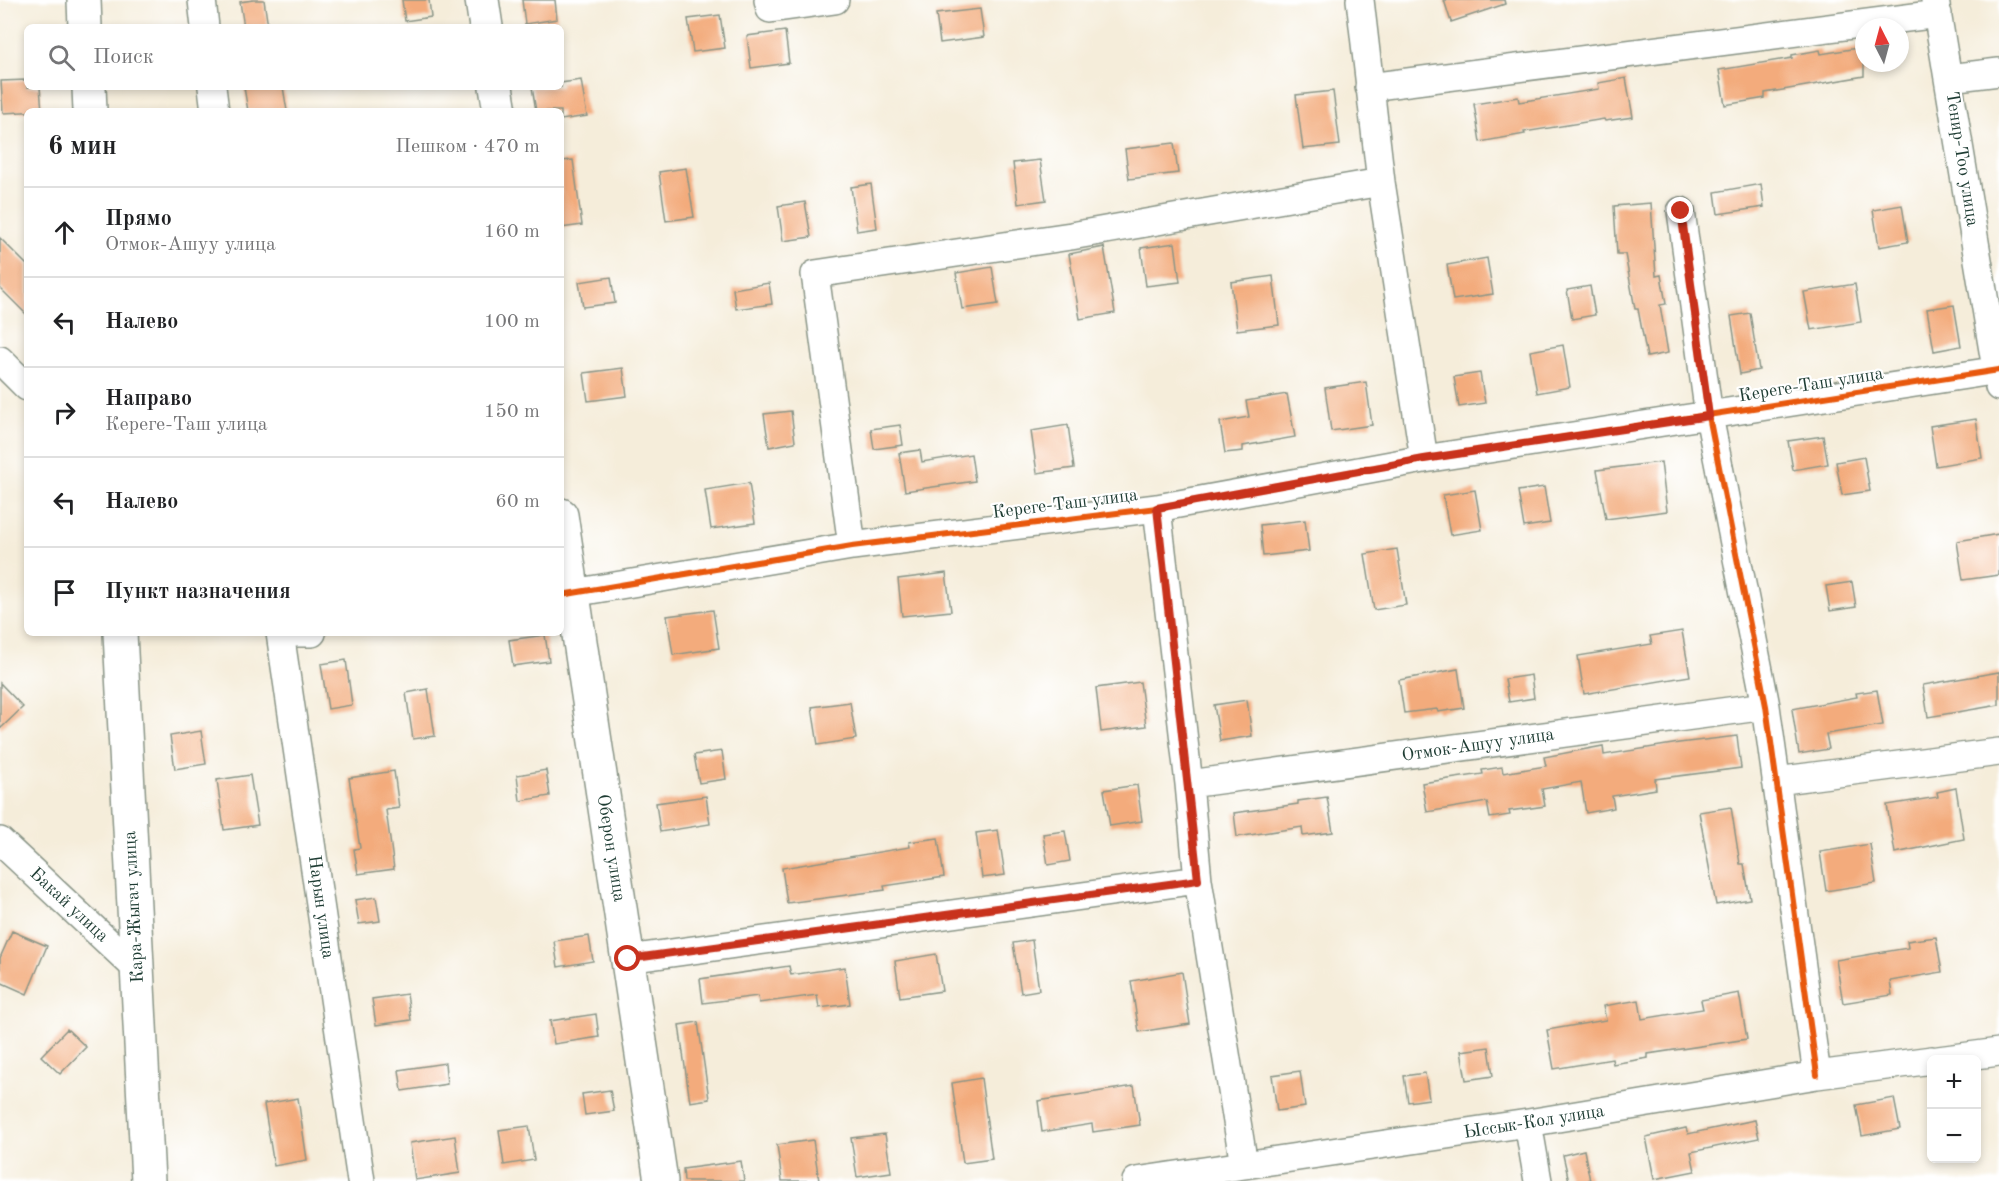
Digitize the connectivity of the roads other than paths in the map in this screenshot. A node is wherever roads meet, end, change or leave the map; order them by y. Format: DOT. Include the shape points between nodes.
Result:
graph roads {
  1 [pos="84,0"];
  2 [pos="202,0"];
  3 [pos="482,0"];
  4 [pos="768,0"];
  5 [pos="835,0"];
  6 [pos="1360,0"];
  7 [pos="1937,7"];
  8 [pos="85,24"];
  9 [pos="205,24"];
  10 [pos="486,24"];
  11 [pos="1999,72"];
  12 [pos="1949,78"];
  13 [pos="1370,87"];
  14 [pos="89,90"];
  15 [pos="212,90"];
  16 [pos="496,90"];
  17 [pos="90,108"];
  18 [pos="215,108"];
  19 [pos="500,108"];
  20 [pos="1381,182"];
  21 [pos="1681,211"];
  22 [pos="0,360"];
  23 [pos="1998,376"];
  24 [pos="24,384"];
  25 [pos="1709,416"];
  26 [pos="1424,459"];
  27 [pos="1157,508"];
  28 [pos="852,546"];
  29 [pos="564,562"];
  30 [pos="566,594"];
  31 [pos="120,636"];
  32 [pos="280,636"];
  33 [pos="1766,706"];
  34 [pos="1999,752"];
  35 [pos="1776,781"];
  36 [pos="1189,784"];
  37 [pos="0,841"];
  38 [pos="1198,880"];
  39 [pos="628,959"];
  40 [pos="138,970"];
  41 [pos="1999,1052"];
  42 [pos="1973,1055"];
  43 [pos="1927,1061"];
  44 [pos="1817,1075"];
  45 [pos="1527,1123"];
  46 [pos="1244,1165"];
  47 [pos="148,1181"];
  48 [pos="361,1181"];
  49 [pos="661,1181"];
  50 [pos="1136,1181"];
  51 [pos="1538,1181"];
  1 -- 8 [label="street"];
  2 -- 9 [label="street"];
  3 -- 10 [label="street"];
  4 -- 5 [label="street" via="770,9"];
  6 -- 13 [label="street"];
  7 -- 12 [label="street, Тенир-Тоо улица"];
  7 -- 13 [label="street"];
  11 -- 12 [label="street"];
  12 -- 23 [label="street, Тенир-Тоо улица"];
  13 -- 20 [label="street"];
  14 -- 17 [label="street"];
  15 -- 18 [label="street"];
  16 -- 19 [label="street"];
  20 -- 26 [label="street"];
  20 -- 28 [label="street" via="1071,236 815,274"];
  21 -- 25 [label="street"];
  22 -- 24 [label="street"];
  23 -- 25 [label="street, Кереге-Таш улица"];
  25 -- 26 [label="street, Кереге-Таш улица"];
  25 -- 33 [label="street"];
  26 -- 27 [label="street, Кереге-Таш улица"];
  27 -- 28 [label="street, Кереге-Таш улица"];
  27 -- 36 [label="street"];
  28 -- 30 [label="street, Кереге-Таш улица"];
  29 -- 30 [label="street, Оберон улица"];
  30 -- 39 [label="street, Оберон улица"];
  31 -- 40 [label="street, Кара-Жыгач улица"];
  32 -- 48 [label="street, Нарын улица"];
  33 -- 35 [label="street"];
  33 -- 36 [label="street, Отмок-Ашуу улица"];
  34 -- 35 [label="street"];
  35 -- 44 [label="street"];
  36 -- 38 [label="street"];
  37 -- 40 [label="street, Бакай улица"];
  38 -- 39 [label="street"];
  38 -- 46 [label="street"];
  39 -- 49 [label="street, Оберон улица"];
  40 -- 47 [label="street, Кара-Жыгач улица"];
  41 -- 42 [label="street"];
  43 -- 44 [label="street, Ыссык-Кол улица"];
  44 -- 45 [label="street, Ыссык-Кол улица"];
  45 -- 46 [label="street, Ыссык-Кол улица"];
  45 -- 51 [label="street"];
  46 -- 50 [label="street, Ыссык-Кол улица"];
}
